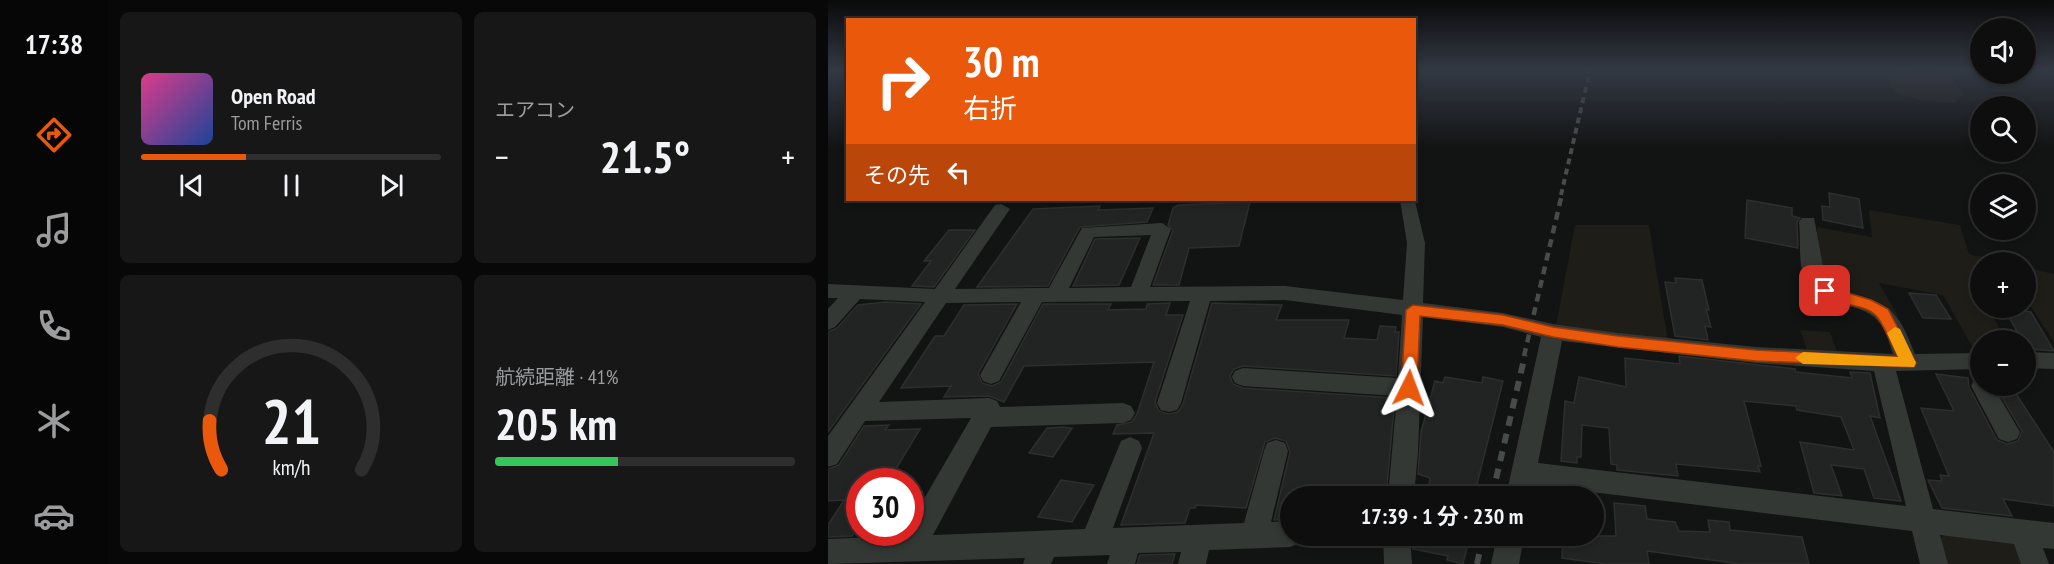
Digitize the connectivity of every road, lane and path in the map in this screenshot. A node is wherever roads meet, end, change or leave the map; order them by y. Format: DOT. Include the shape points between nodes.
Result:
graph roads {
  1 [pos="1408,201"];
  2 [pos="1001,209"];
  3 [pos="1808,222"];
  4 [pos="828,291"];
  5 [pos="855,292"];
  6 [pos="1203,292"];
  7 [pos="1138,294"];
  8 [pos="942,296"];
  9 [pos="1045,296"];
  10 [pos="1413,310"];
  11 [pos="828,322"];
  12 [pos="1553,332"];
  13 [pos="2036,360"];
  14 [pos="1970,361"];
  15 [pos="2054,361"];
  16 [pos="1883,363"];
  17 [pos="1908,363"];
  18 [pos="991,375"];
  19 [pos="1243,377"];
  20 [pos="1409,388"];
  21 [pos="1988,396"];
  22 [pos="1169,403"];
  23 [pos="860,412"];
  24 [pos="1124,413"];
  25 [pos="984,417"];
  26 [pos="2008,432"];
  27 [pos="1130,448"];
  28 [pos="1276,451"];
  29 [pos="828,456"];
  30 [pos="1521,484"];
  31 [pos="1402,486"];
  32 [pos="1921,520"];
  33 [pos="2023,532"];
  34 [pos="1280,535"];
  35 [pos="1254,536"];
  36 [pos="2054,536"];
  37 [pos="1094,542"];
  38 [pos="1397,546"];
  39 [pos="1509,546"];
  40 [pos="912,549"];
  41 [pos="1195,551"];
  42 [pos="1125,552"];
  43 [pos="828,553"];
  44 [pos="1041,554"];
  45 [pos="963,556"];
  46 [pos="880,557"];
  47 [pos="1398,564"];
  48 [pos="1505,564"];
  49 [pos="1934,564"];
  50 [pos="2035,564"];
  1 -- 10 [label="street" via="1416,243"];
  2 -- 8 [label="street"];
  3 -- 17 [label="street" via="1814,279 1825,291 1883,313"];
  4 -- 5 [label="street"];
  5 -- 8 [label="street"];
  5 -- 11 [label="street"];
  6 -- 7 [label="street"];
  6 -- 10 [label="street" via="1285,293"];
  6 -- 22 [label="street"];
  7 -- 9 [label="street"];
  7 -- 9 [label="street" via="1162,229 1088,232"];
  8 -- 9 [label="street"];
  8 -- 23 [label="street"];
  9 -- 18 [label="street"];
  10 -- 12 [label="street" via="1503,320"];
  10 -- 20 [label="street"];
  12 -- 16 [label="street" via="1756,355"];
  12 -- 30 [label="street"];
  13 -- 15 [label="street"];
  14 -- 17 [label="street"];
  16 -- 17 [label="street"];
  16 -- 32 [label="street"];
  19 -- 20 [label="street"];
  20 -- 31 [label="street"];
  21 -- 26 [label="street"];
  23 -- 25 [label="street" via="989,408"];
  23 -- 29 [label="street"];
  24 -- 25 [label="street"];
  25 -- 40 [label="street"];
  27 -- 37 [label="street"];
  28 -- 35 [label="street"];
  30 -- 32 [label="street"];
  32 -- 33 [label="street"];
  32 -- 49 [label="street"];
  33 -- 36 [label="street"];
  33 -- 50 [label="street"];
  34 -- 35 [label="street"];
  35 -- 41 [label="street"];
  37 -- 42 [label="street"];
  37 -- 44 [label="street"];
  38 -- 47 [label="street"];
  39 -- 48 [label="street"];
  40 -- 45 [label="street"];
  40 -- 46 [label="street"];
  41 -- 42 [label="street"];
  43 -- 46 [label="street"];
  44 -- 45 [label="street"];
}
